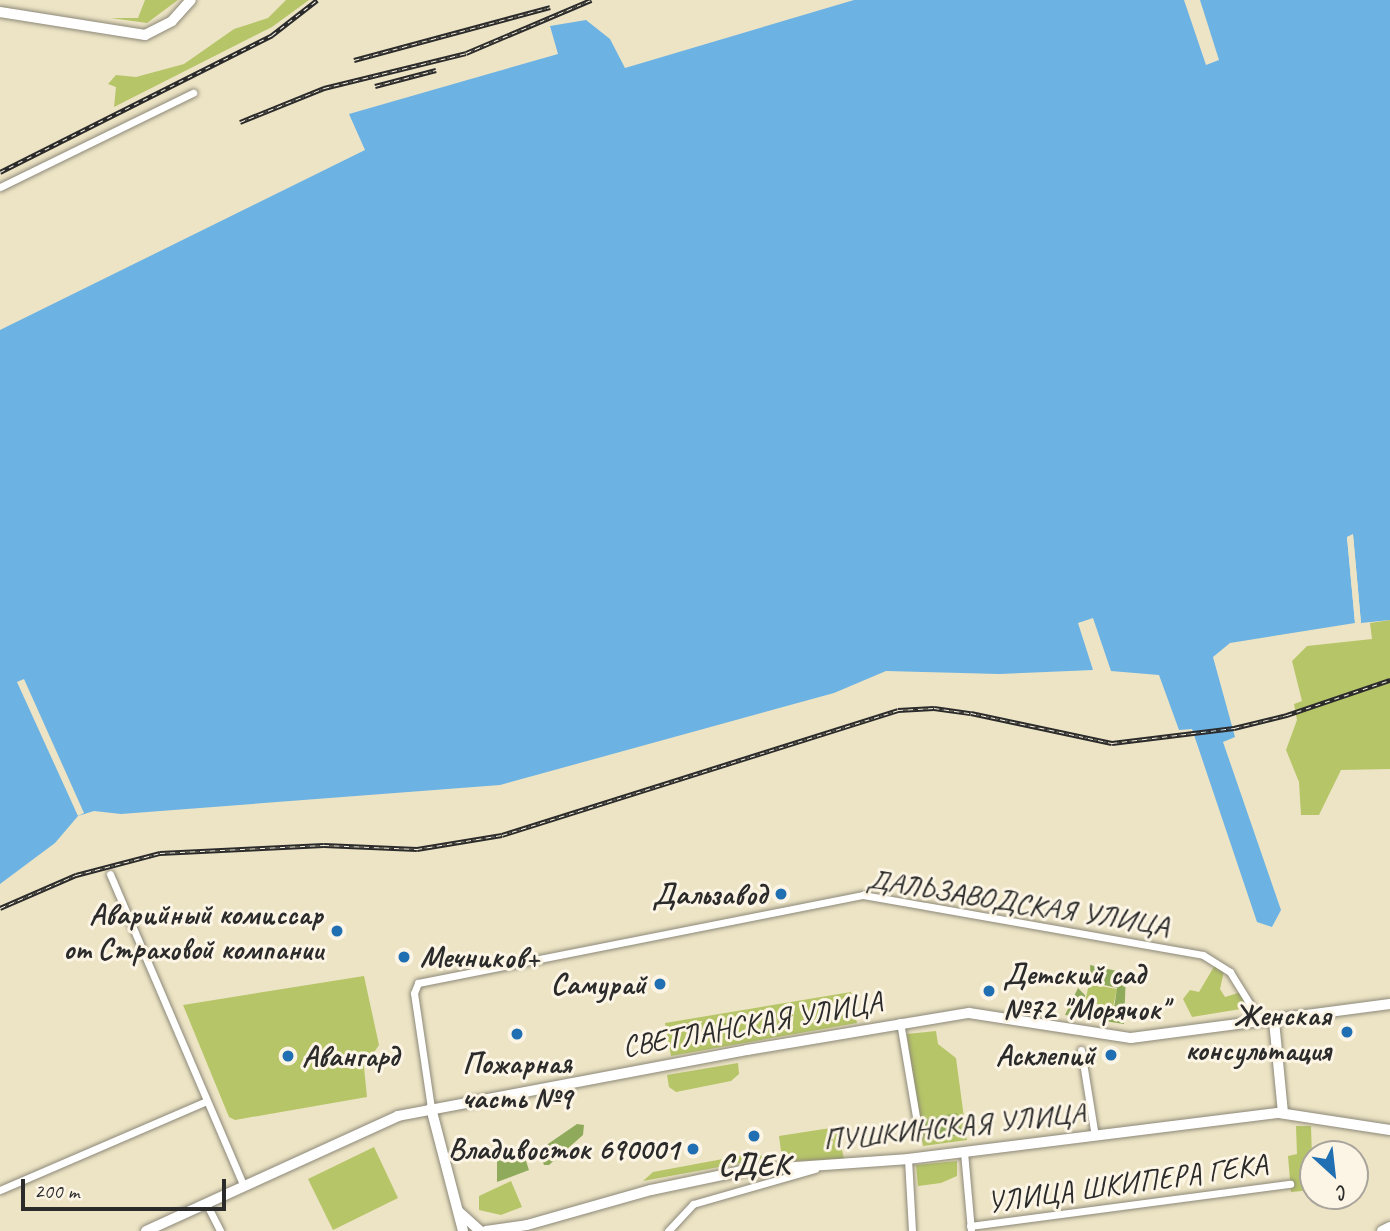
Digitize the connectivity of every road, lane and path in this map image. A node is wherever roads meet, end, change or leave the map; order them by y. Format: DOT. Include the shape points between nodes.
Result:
graph roads {
  1 [pos="191,0"];
  2 [pos="0,12"];
  3 [pos="193,93"];
  4 [pos="0,187"];
  5 [pos="110,874"];
  6 [pos="1390,1004"];
  7 [pos="1274,1021"];
  8 [pos="900,1022"];
  9 [pos="1261,1022"];
  10 [pos="1081,1050"];
  11 [pos="207,1101"];
  12 [pos="431,1108"];
  13 [pos="1283,1113"];
  14 [pos="1390,1130"];
  15 [pos="919,1134"];
  16 [pos="1095,1136"];
  17 [pos="964,1152"];
  18 [pos="908,1159"];
  19 [pos="822,1166"];
  20 [pos="1290,1184"];
  21 [pos="243,1185"];
  22 [pos="0,1190"];
  23 [pos="206,1203"];
  24 [pos="455,1206"];
  25 [pos="1390,1227"];
  26 [pos="523,1228"];
  27 [pos="970,1228"];
  28 [pos="146,1231"];
  29 [pos="220,1231"];
  30 [pos="463,1231"];
  31 [pos="480,1231"];
  32 [pos="486,1231"];
  33 [pos="668,1231"];
  34 [pos="912,1231"];
  35 [pos="1382,1231"];
  1 -- 2 [label="main road" via="172,21 145,35"];
  3 -- 4 [label="street"];
  5 -- 11 [label="street"];
  6 -- 7 [label="main road, СВЕТЛАНСКАЯ УЛИЦА"];
  7 -- 9 [label="main road, СВЕТЛАНСКАЯ УЛИЦА"];
  7 -- 13 [label="main road"];
  8 -- 9 [label="main road, СВЕТЛАНСКАЯ УЛИЦА" via="969,1013 999,1015 1131,1038"];
  8 -- 12 [label="main road, СВЕТЛАНСКАЯ УЛИЦА"];
  8 -- 15 [label="street"];
  9 -- 12 [label="street, ДАЛЬЗАВОДСКАЯ УЛИЦА" via="1230,972 1203,955 863,895 418,983 414,993"];
  10 -- 16 [label="street"];
  11 -- 21 [label="street"];
  11 -- 22 [label="street"];
  12 -- 21 [label="main road, СВЕТЛАНСКАЯ УЛИЦА" via="364,1129"];
  12 -- 24 [label="main road"];
  13 -- 14 [label="main road, ПУШКИНСКАЯ УЛИЦА"];
  13 -- 16 [label="main road, ПУШКИНСКАЯ УЛИЦА"];
  16 -- 17 [label="main road, ПУШКИНСКАЯ УЛИЦА"];
  17 -- 18 [label="main road, ПУШКИНСКАЯ УЛИЦА"];
  17 -- 27 [label="street"];
  18 -- 19 [label="main road, ПУШКИНСКАЯ УЛИЦА"];
  18 -- 34 [label="street"];
  19 -- 26 [label="main road, ПУШКИНСКАЯ УЛИЦА" via="786,1166 696,1179"];
  19 -- 33 [label="street" via="693,1204"];
  20 -- 27 [label="street, УЛИЦА ШКИПЕРА ГЕКА"];
  21 -- 23 [label="main road, СВЕТЛАНСКАЯ УЛИЦА"];
  23 -- 28 [label="main road, СВЕТЛАНСКАЯ УЛИЦА"];
  23 -- 29 [label="street"];
  24 -- 30 [label="main road"];
  24 -- 31 [label="main road"];
  25 -- 35 [label="main road"];
  26 -- 32 [label="main road, ПУШКИНСКАЯ УЛИЦА"];
}
